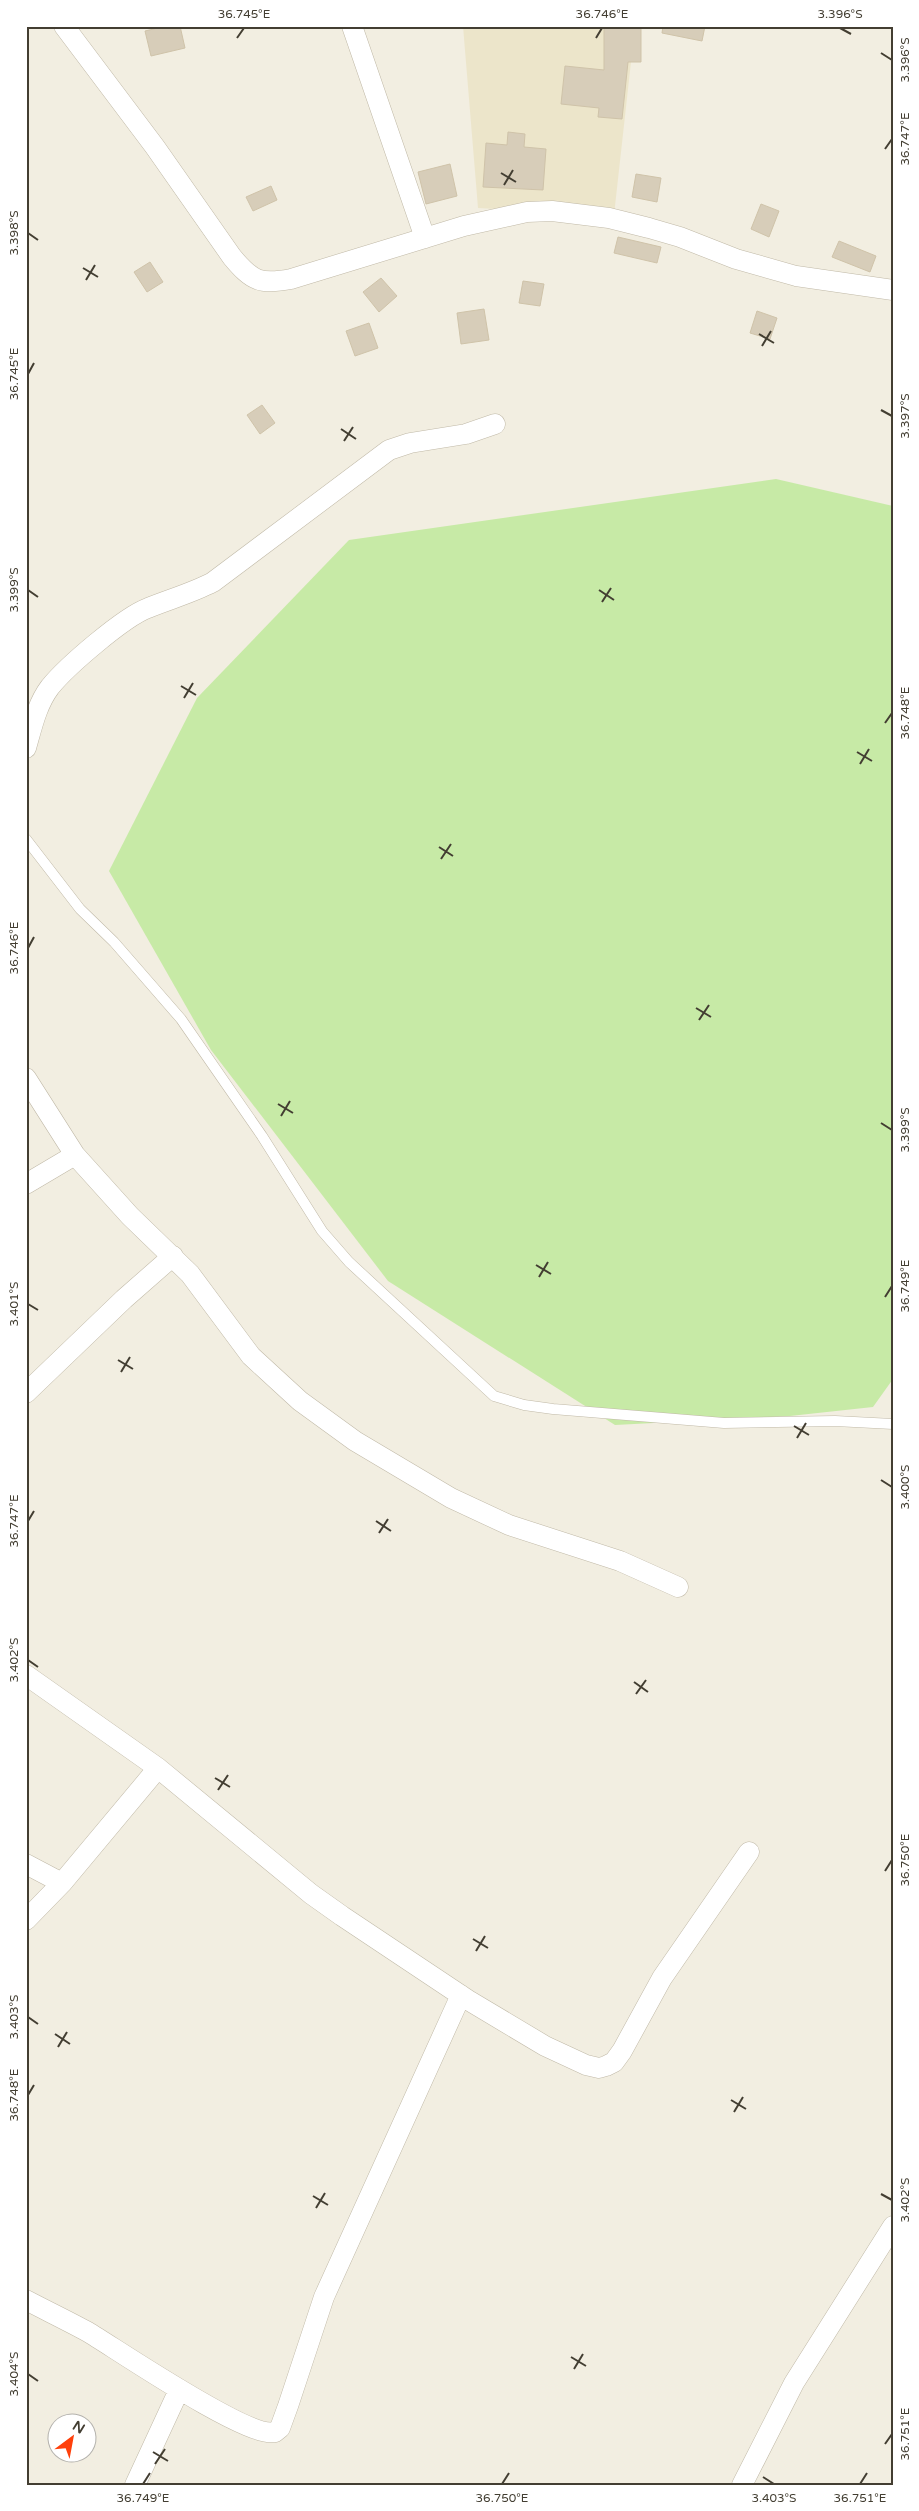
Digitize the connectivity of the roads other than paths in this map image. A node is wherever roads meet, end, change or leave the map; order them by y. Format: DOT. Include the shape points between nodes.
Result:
graph roads {
  1 [pos="64,26"];
  2 [pos="352,26"];
  3 [pos="426,238"];
  4 [pos="893,290"];
  5 [pos="495,424"];
  6 [pos="26,748"];
  7 [pos="26,839"];
  8 [pos="26,1078"];
  9 [pos="75,1155"];
  10 [pos="26,1184"];
  11 [pos="173,1256"];
  12 [pos="26,1393"];
  13 [pos="893,1424"];
  14 [pos="678,1587"];
  15 [pos="26,1675"];
  16 [pos="158,1768"];
  17 [pos="749,1852"];
  18 [pos="26,1864"];
  19 [pos="62,1883"];
  20 [pos="26,1920"];
  21 [pos="461,1995"];
  22 [pos="893,2226"];
  23 [pos="26,2300"];
  24 [pos="179,2390"];
  25 [pos="135,2485"];
  26 [pos="742,2485"];
  1 -- 3 [label="street" via="156,147 232,257 254,279 274,282 291,279"];
  2 -- 3 [label="street"];
  3 -- 4 [label="street" via="527,212 574,213 649,228 796,276"];
  5 -- 6 [label="street" via="466,434 410,443 389,450 213,582 127,619 50,687 38,709"];
  7 -- 13 [label="lane" via="80,909 114,942 181,1019 252,1120 322,1231 349,1262 494,1396 508,1402 553,1409 724,1423 835,1421"];
  8 -- 9 [label="street"];
  9 -- 10 [label="street"];
  9 -- 11 [label="street" via="130,1216"];
  11 -- 12 [label="street"];
  11 -- 14 [label="street" via="251,1356 300,1401 355,1441 452,1498 509,1525 620,1561"];
  15 -- 16 [label="street"];
  16 -- 19 [label="street"];
  16 -- 21 [label="street" via="311,1894"];
  17 -- 21 [label="street" via="662,1978 622,2051 614,2062 606,2066 599,2068 577,2062"];
  18 -- 19 [label="street"];
  19 -- 20 [label="street"];
  21 -- 24 [label="street" via="324,2297 280,2428 264,2433"];
  22 -- 26 [label="street" via="794,2383"];
  23 -- 24 [label="street" via="87,2332"];
  24 -- 25 [label="street"];
}
